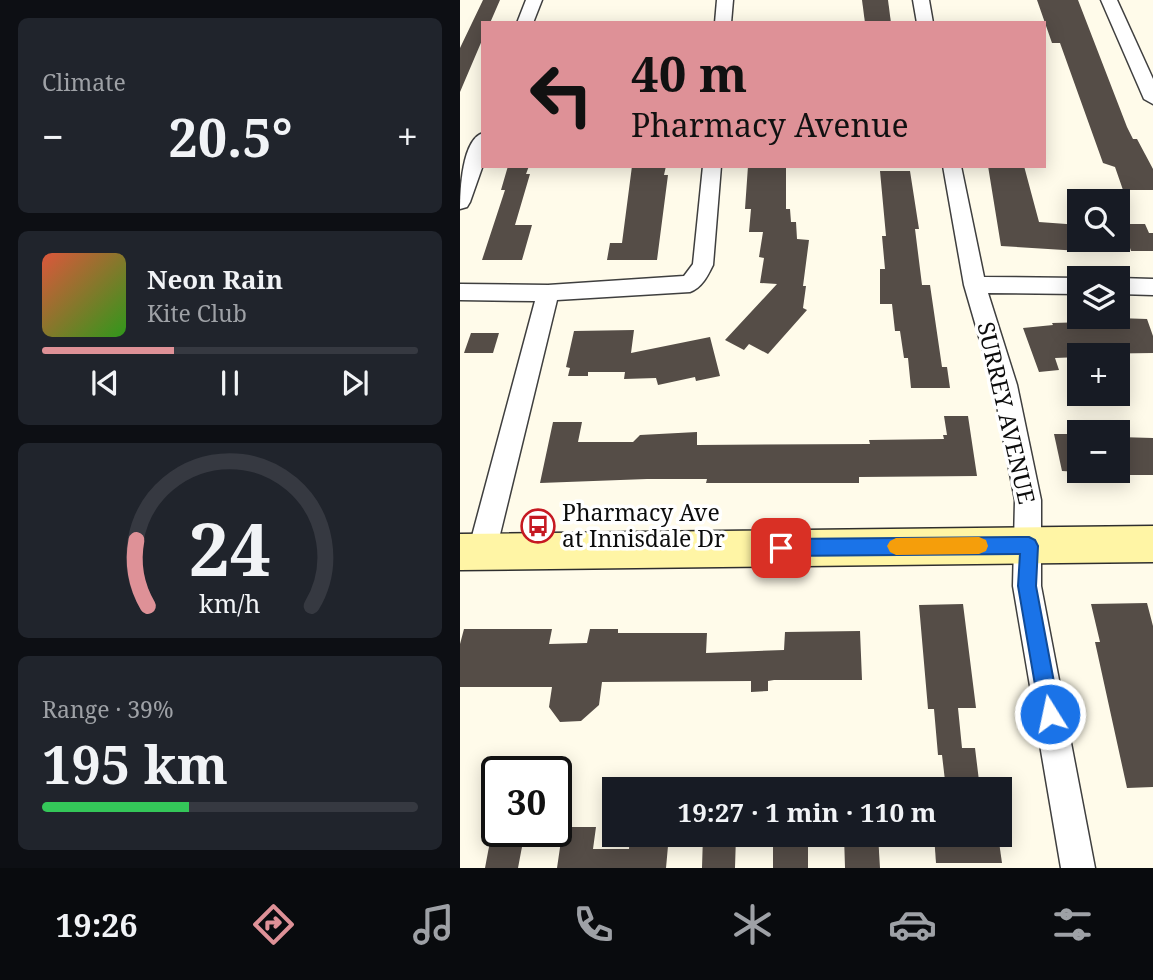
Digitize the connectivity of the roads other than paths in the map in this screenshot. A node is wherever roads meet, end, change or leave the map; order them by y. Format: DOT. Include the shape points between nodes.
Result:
graph roads {
  1 [pos="534,0"];
  2 [pos="725,0"];
  3 [pos="921,0"];
  4 [pos="1109,0"];
  5 [pos="526,21"];
  6 [pos="723,21"];
  7 [pos="925,21"];
  8 [pos="1153,99"];
  9 [pos="481,144"];
  10 [pos="712,168"];
  11 [pos="952,168"];
  12 [pos="460,202"];
  13 [pos="975,285"];
  14 [pos="1067,286"];
  15 [pos="1130,286"];
  16 [pos="1153,286"];
  17 [pos="460,292"];
  18 [pos="548,293"];
  19 [pos="1153,544"];
  20 [pos="1029,546"];
  21 [pos="471,551"];
  22 [pos="1078,868"];
  1 -- 5 [label="street"];
  2 -- 6 [label="street"];
  3 -- 7 [label="street"];
  4 -- 8 [label="street"];
  9 -- 12 [label="street"];
  10 -- 18 [label="street" via="703,265 690,284"];
  11 -- 13 [label="street, SURREY AVENUE"];
  13 -- 14 [label="street"];
  13 -- 20 [label="street, SURREY AVENUE" via="1010,411 1028,499"];
  15 -- 16 [label="street"];
  17 -- 18 [label="street"];
  18 -- 21 [label="street"];
  19 -- 20 [label="street"];
  20 -- 21 [label="street"];
  20 -- 22 [label="street, SURREY AVENUE" via="1027,586"];
}
